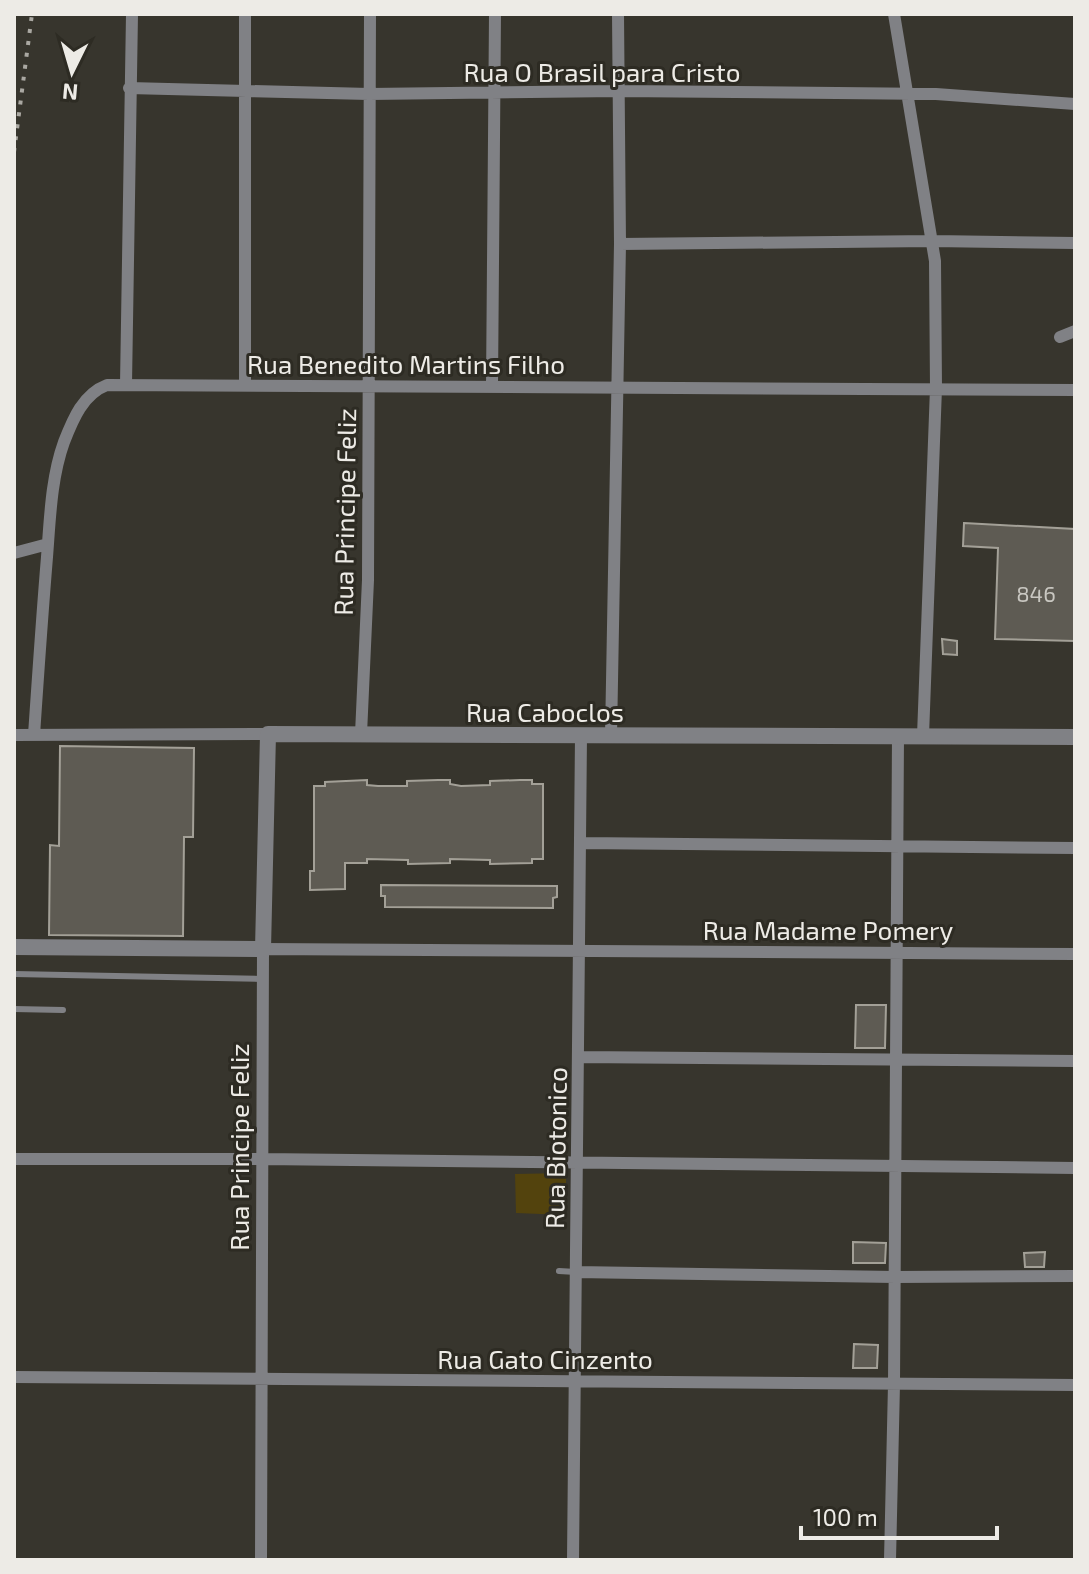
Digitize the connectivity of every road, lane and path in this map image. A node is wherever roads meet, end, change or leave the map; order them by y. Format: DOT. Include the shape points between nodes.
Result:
graph roads {
  1 [pos="132,14"];
  2 [pos="245,14"];
  3 [pos="370,14"];
  4 [pos="495,14"];
  5 [pos="618,14"];
  6 [pos="894,14"];
  7 [pos="129,88"];
  8 [pos="619,91"];
  9 [pos="245,92"];
  10 [pos="369,94"];
  11 [pos="494,94"];
  12 [pos="908,95"];
  13 [pos="1075,104"];
  14 [pos="933,241"];
  15 [pos="1075,243"];
  16 [pos="620,244"];
  17 [pos="1075,331"];
  18 [pos="1060,337"];
  19 [pos="126,384"];
  20 [pos="245,385"];
  21 [pos="617,385"];
  22 [pos="370,386"];
  23 [pos="492,386"];
  24 [pos="936,388"];
  25 [pos="1075,390"];
  26 [pos="48,544"];
  27 [pos="14,553"];
  28 [pos="268,734"];
  29 [pos="361,734"];
  30 [pos="14,735"];
  31 [pos="34,735"];
  32 [pos="581,736"];
  33 [pos="611,736"];
  34 [pos="898,736"];
  35 [pos="923,736"];
  36 [pos="1075,737"];
  37 [pos="581,843"];
  38 [pos="898,847"];
  39 [pos="1075,848"];
  40 [pos="14,947"];
  41 [pos="263,949"];
  42 [pos="580,951"];
  43 [pos="897,954"];
  44 [pos="1075,954"];
  45 [pos="14,974"];
  46 [pos="263,979"];
  47 [pos="14,1009"];
  48 [pos="63,1010"];
  49 [pos="578,1057"];
  50 [pos="896,1059"];
  51 [pos="1075,1061"];
  52 [pos="14,1159"];
  53 [pos="262,1159"];
  54 [pos="576,1162"];
  55 [pos="895,1167"];
  56 [pos="1075,1168"];
  57 [pos="559,1271"];
  58 [pos="576,1272"];
  59 [pos="1075,1276"];
  60 [pos="895,1277"];
  61 [pos="14,1377"];
  62 [pos="262,1378"];
  63 [pos="573,1380"];
  64 [pos="894,1384"];
  65 [pos="1075,1385"];
  66 [pos="261,1560"];
  67 [pos="573,1560"];
  68 [pos="890,1560"];
  1 -- 7 [label="street"];
  2 -- 9 [label="street"];
  3 -- 10 [label="street, Rua Principe Feliz"];
  4 -- 11 [label="street"];
  5 -- 8 [label="street"];
  6 -- 12 [label="street"];
  7 -- 9 [label="street, Rua O Brasil para Cristo"];
  7 -- 19 [label="street"];
  8 -- 11 [label="street, Rua O Brasil para Cristo"];
  8 -- 12 [label="street, Rua O Brasil para Cristo"];
  8 -- 16 [label="street"];
  9 -- 10 [label="street, Rua O Brasil para Cristo"];
  9 -- 20 [label="street"];
  10 -- 11 [label="street, Rua O Brasil para Cristo"];
  10 -- 22 [label="street, Rua Principe Feliz"];
  11 -- 23 [label="street"];
  12 -- 13 [label="street, Rua O Brasil para Cristo" via="967,94"];
  12 -- 14 [label="street"];
  14 -- 15 [label="street"];
  14 -- 16 [label="street"];
  14 -- 24 [label="street"];
  16 -- 21 [label="street"];
  17 -- 18 [label="street"];
  19 -- 20 [label="street, Rua Benedito Martins Filho"];
  19 -- 26 [label="street, Rua Benedito Martins Filho" via="98,388 78,411 56,472"];
  20 -- 22 [label="street, Rua Benedito Martins Filho"];
  21 -- 23 [label="street, Rua Benedito Martins Filho"];
  21 -- 24 [label="street, Rua Benedito Martins Filho"];
  21 -- 33 [label="street"];
  22 -- 23 [label="street, Rua Benedito Martins Filho"];
  22 -- 29 [label="street, Rua Principe Feliz"];
  24 -- 25 [label="street, Rua Benedito Martins Filho"];
  24 -- 35 [label="street"];
  26 -- 27 [label="street"];
  26 -- 31 [label="street, Rua Benedito Martins Filho"];
  28 -- 29 [label="street, Rua Caboclos"];
  28 -- 31 [label="street, Rua Caboclos"];
  28 -- 41 [label="street, Rua Principe Feliz"];
  29 -- 32 [label="street, Rua Caboclos"];
  30 -- 31 [label="street, Rua Caboclos"];
  32 -- 33 [label="street, Rua Caboclos"];
  32 -- 37 [label="street, Rua Biotonico"];
  33 -- 34 [label="street, Rua Caboclos"];
  34 -- 35 [label="street, Rua Caboclos"];
  34 -- 38 [label="street"];
  35 -- 36 [label="street, Rua Caboclos"];
  37 -- 38 [label="street"];
  37 -- 42 [label="street, Rua Biotonico"];
  38 -- 39 [label="street"];
  38 -- 43 [label="street"];
  40 -- 41 [label="street"];
  41 -- 42 [label="street, Rua Madame Pomery"];
  41 -- 46 [label="street, Rua Principe Feliz"];
  42 -- 43 [label="street, Rua Madame Pomery"];
  42 -- 49 [label="street, Rua Biotonico"];
  43 -- 44 [label="street, Rua Madame Pomery"];
  43 -- 50 [label="street"];
  45 -- 46 [label="lane"];
  46 -- 53 [label="street, Rua Principe Feliz"];
  47 -- 48 [label="lane"];
  49 -- 50 [label="street"];
  49 -- 54 [label="street, Rua Biotonico"];
  50 -- 51 [label="street"];
  50 -- 55 [label="street"];
  52 -- 53 [label="street"];
  53 -- 54 [label="street"];
  53 -- 62 [label="street, Rua Principe Feliz"];
  54 -- 55 [label="street"];
  54 -- 58 [label="street, Rua Biotonico"];
  55 -- 56 [label="street"];
  55 -- 60 [label="street"];
  57 -- 58 [label="lane"];
  58 -- 60 [label="street"];
  58 -- 63 [label="street, Rua Biotonico"];
  59 -- 60 [label="street"];
  60 -- 64 [label="street"];
  61 -- 62 [label="street, Rua Gato Cinzento"];
  62 -- 63 [label="street, Rua Gato Cinzento"];
  62 -- 66 [label="street, Rua Principe Feliz"];
  63 -- 64 [label="street, Rua Gato Cinzento"];
  63 -- 67 [label="street, Rua Biotonico"];
  64 -- 65 [label="street, Rua Gato Cinzento"];
  64 -- 68 [label="street"];
}
